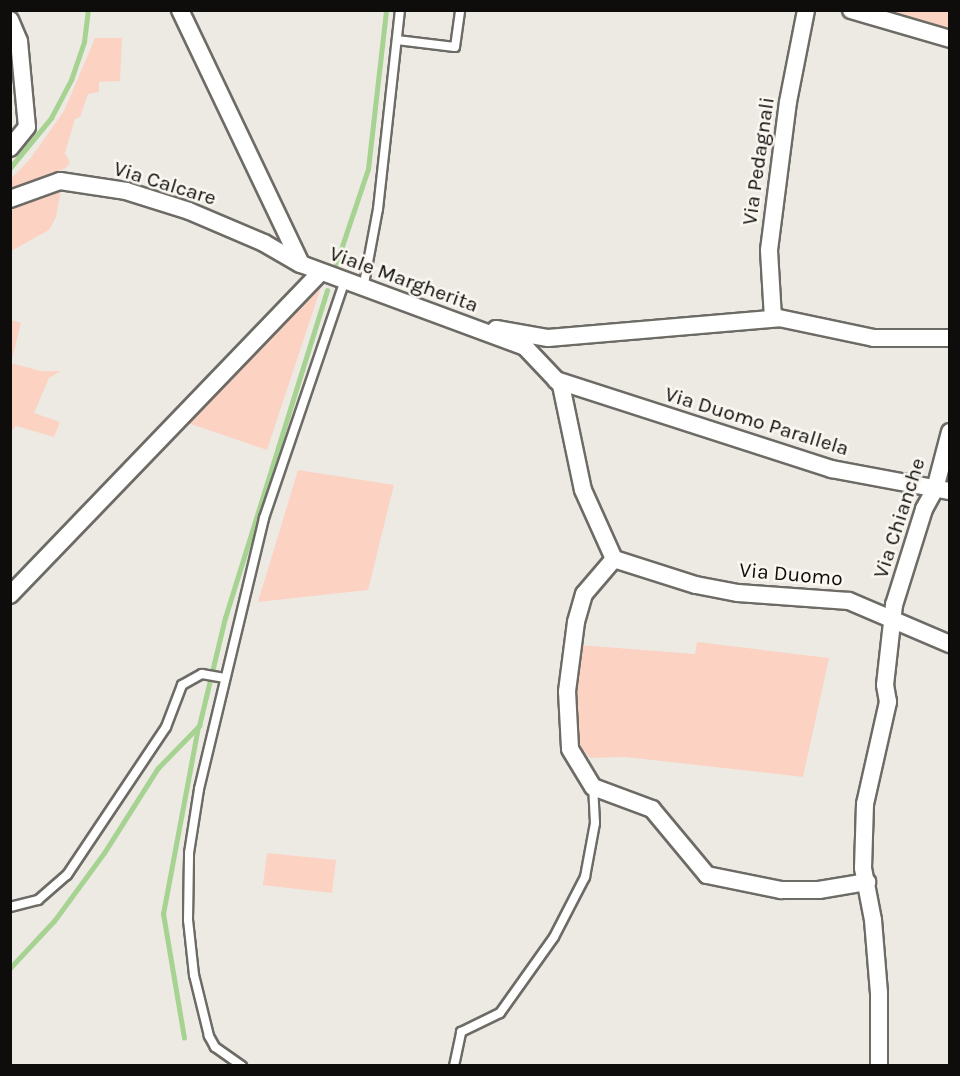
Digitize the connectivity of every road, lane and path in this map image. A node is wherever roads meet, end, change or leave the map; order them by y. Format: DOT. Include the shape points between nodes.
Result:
graph roads {
  1 [pos="180,10"];
  2 [pos="400,10"];
  3 [pos="459,10"];
  4 [pos="806,10"];
  5 [pos="851,10"];
  6 [pos="10,20"];
  7 [pos="950,39"];
  8 [pos="397,40"];
  9 [pos="10,148"];
  10 [pos="10,200"];
  11 [pos="301,264"];
  12 [pos="319,274"];
  13 [pos="344,283"];
  14 [pos="363,290"];
  15 [pos="773,318"];
  16 [pos="462,323"];
  17 [pos="950,338"];
  18 [pos="556,380"];
  19 [pos="950,432"];
  20 [pos="942,490"];
  21 [pos="618,562"];
  22 [pos="10,595"];
  23 [pos="892,618"];
  24 [pos="950,644"];
  25 [pos="222,677"];
  26 [pos="593,787"];
  27 [pos="867,882"];
  28 [pos="10,907"];
  29 [pos="242,1065"];
  30 [pos="454,1065"];
  31 [pos="879,1065"];
  1 -- 11 [label="street, Viale Margherita"];
  2 -- 8 [label="lane"];
  3 -- 8 [label="lane" via="455,47"];
  4 -- 15 [label="street, Via Pedagnali" via="788,102 768,250"];
  5 -- 7 [label="street"];
  6 -- 9 [label="street" via="19,41 27,127"];
  8 -- 14 [label="lane" via="378,209"];
  10 -- 11 [label="street, Via Calcare" via="60,181 126,191 189,211 264,243"];
  11 -- 12 [label="street, Viale Margherita"];
  12 -- 13 [label="street, Viale Margherita"];
  12 -- 22 [label="street"];
  13 -- 14 [label="street, Viale Margherita"];
  13 -- 25 [label="lane" via="264,518"];
  14 -- 16 [label="street, Viale Margherita"];
  15 -- 16 [label="street" via="548,338"];
  15 -- 17 [label="street" via="874,338"];
  16 -- 18 [label="street, Viale Margherita" via="525,347"];
  18 -- 20 [label="street, Via Duomo Parallela" via="832,469"];
  18 -- 21 [label="street, Viale Margherita" via="561,385 584,490"];
  19 -- 20 [label="street, Via Chianche"];
  20 -- 23 [label="street, Via Chianche" via="914,538"];
  21 -- 23 [label="street, Via Duomo" via="738,593 849,601"];
  21 -- 26 [label="street" via="584,594 576,622 567,691 570,749"];
  23 -- 24 [label="street, Via Duomo"];
  23 -- 27 [label="street, Via Chianche" via="885,685 888,702 865,804 863,868"];
  25 -- 28 [label="lane" via="202,674 182,685 166,727 67,875 38,900"];
  25 -- 29 [label="lane" via="194,821 188,920 194,975 209,1036 215,1047"];
  26 -- 27 [label="street" via="652,809 707,875 781,890 819,890"];
  26 -- 30 [label="lane" via="593,849 570,906 554,937 500,1012 461,1032"];
  27 -- 31 [label="street, Via Chianche" via="879,993"];
}
